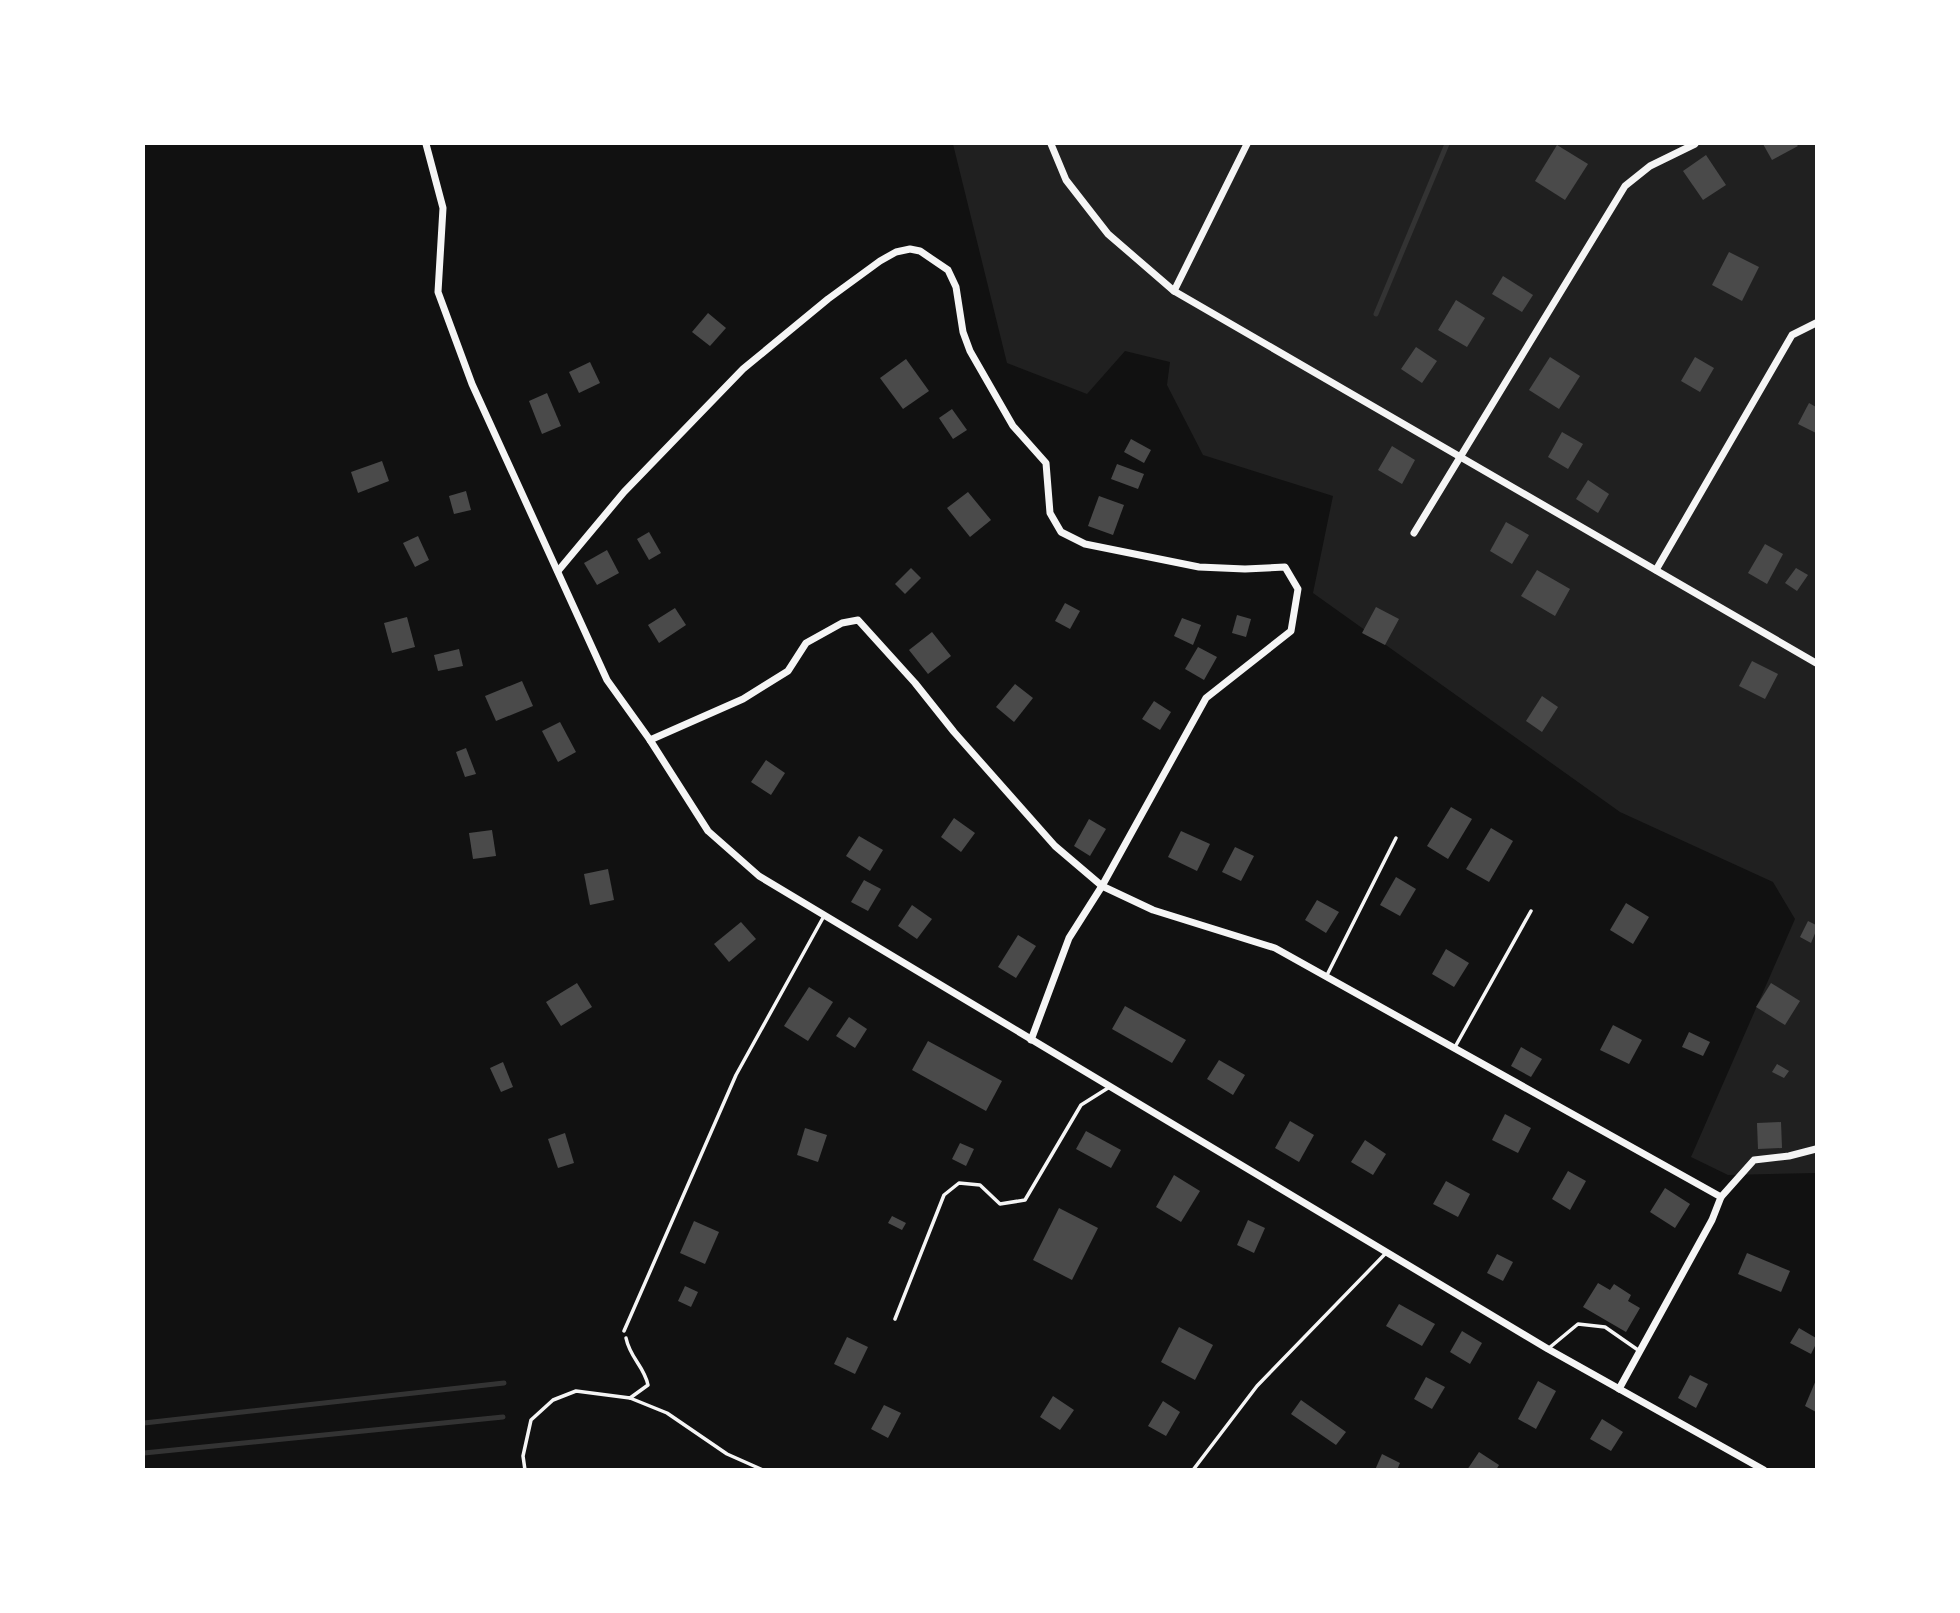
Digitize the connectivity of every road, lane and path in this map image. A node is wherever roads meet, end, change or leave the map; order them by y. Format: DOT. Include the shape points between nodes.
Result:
graph roads {
  1 [pos="426,144"];
  2 [pos="1051,144"];
  3 [pos="1247,144"];
  4 [pos="1695,144"];
  5 [pos="1174,291"];
  6 [pos="1816,323"];
  7 [pos="1461,457"];
  8 [pos="1413,533"];
  9 [pos="1656,570"];
  10 [pos="558,571"];
  11 [pos="1816,663"];
  12 [pos="650,740"];
  13 [pos="1396,838"];
  14 [pos="1102,886"];
  15 [pos="1531,911"];
  16 [pos="825,914"];
  17 [pos="1326,977"];
  18 [pos="1031,1040"];
  19 [pos="1454,1049"];
  20 [pos="1111,1086"];
  21 [pos="1816,1149"];
  22 [pos="1721,1197"];
  23 [pos="1387,1252"];
  24 [pos="895,1319"];
  25 [pos="625,1331"];
  26 [pos="1548,1349"];
  27 [pos="1638,1350"];
  28 [pos="1619,1389"];
  29 [pos="631,1398"];
  30 [pos="525,1469"];
  31 [pos="763,1469"];
  32 [pos="1193,1469"];
  33 [pos="1764,1469"];
  1 -- 10 [label="street" via="443,208 438,292 472,384"];
  2 -- 5 [label="street" via="1066,180 1108,234"];
  3 -- 5 [label="street"];
  4 -- 7 [label="street" via="1650,166 1625,186"];
  5 -- 7 [label="street"];
  6 -- 9 [label="street" via="1791,335"];
  7 -- 8 [label="street"];
  7 -- 9 [label="street"];
  9 -- 11 [label="street"];
  10 -- 12 [label="street" via="607,680"];
  10 -- 14 [label="street" via="624,492 743,369 880,261 896,252 920,251 948,270 970,351 1013,426 1045,463 1051,513 1061,532 1085,544 1199,567 1285,567 1298,589 1291,631 1206,698"];
  12 -- 14 [label="street" via="743,699 788,671 806,643 842,623 858,620 1055,845"];
  12 -- 16 [label="street" via="708,831 759,876"];
  13 -- 17 [label="lane"];
  14 -- 17 [label="street" via="1153,910 1275,948"];
  14 -- 18 [label="street" via="1069,938"];
  15 -- 19 [label="lane"];
  16 -- 18 [label="street"];
  16 -- 25 [label="lane" via="736,1075"];
  17 -- 19 [label="street"];
  18 -- 20 [label="street"];
  19 -- 22 [label="street"];
  20 -- 23 [label="street"];
  20 -- 24 [label="lane" via="1081,1105 1025,1200 1000,1204 980,1185 959,1183 944,1195"];
  21 -- 22 [label="street" via="1754,1160"];
  22 -- 27 [label="street"];
  23 -- 26 [label="street"];
  23 -- 32 [label="lane" via="1257,1386"];
  25 -- 29 [label="path" via="629,1353 645,1372 648,1385"];
  26 -- 27 [label="lane" via="1577,1324 1605,1327"];
  26 -- 28 [label="street"];
  27 -- 28 [label="street"];
  28 -- 33 [label="street"];
  29 -- 30 [label="path" via="576,1391 552,1400 531,1420 523,1456"];
  29 -- 31 [label="path" via="667,1413 727,1454"];
}
